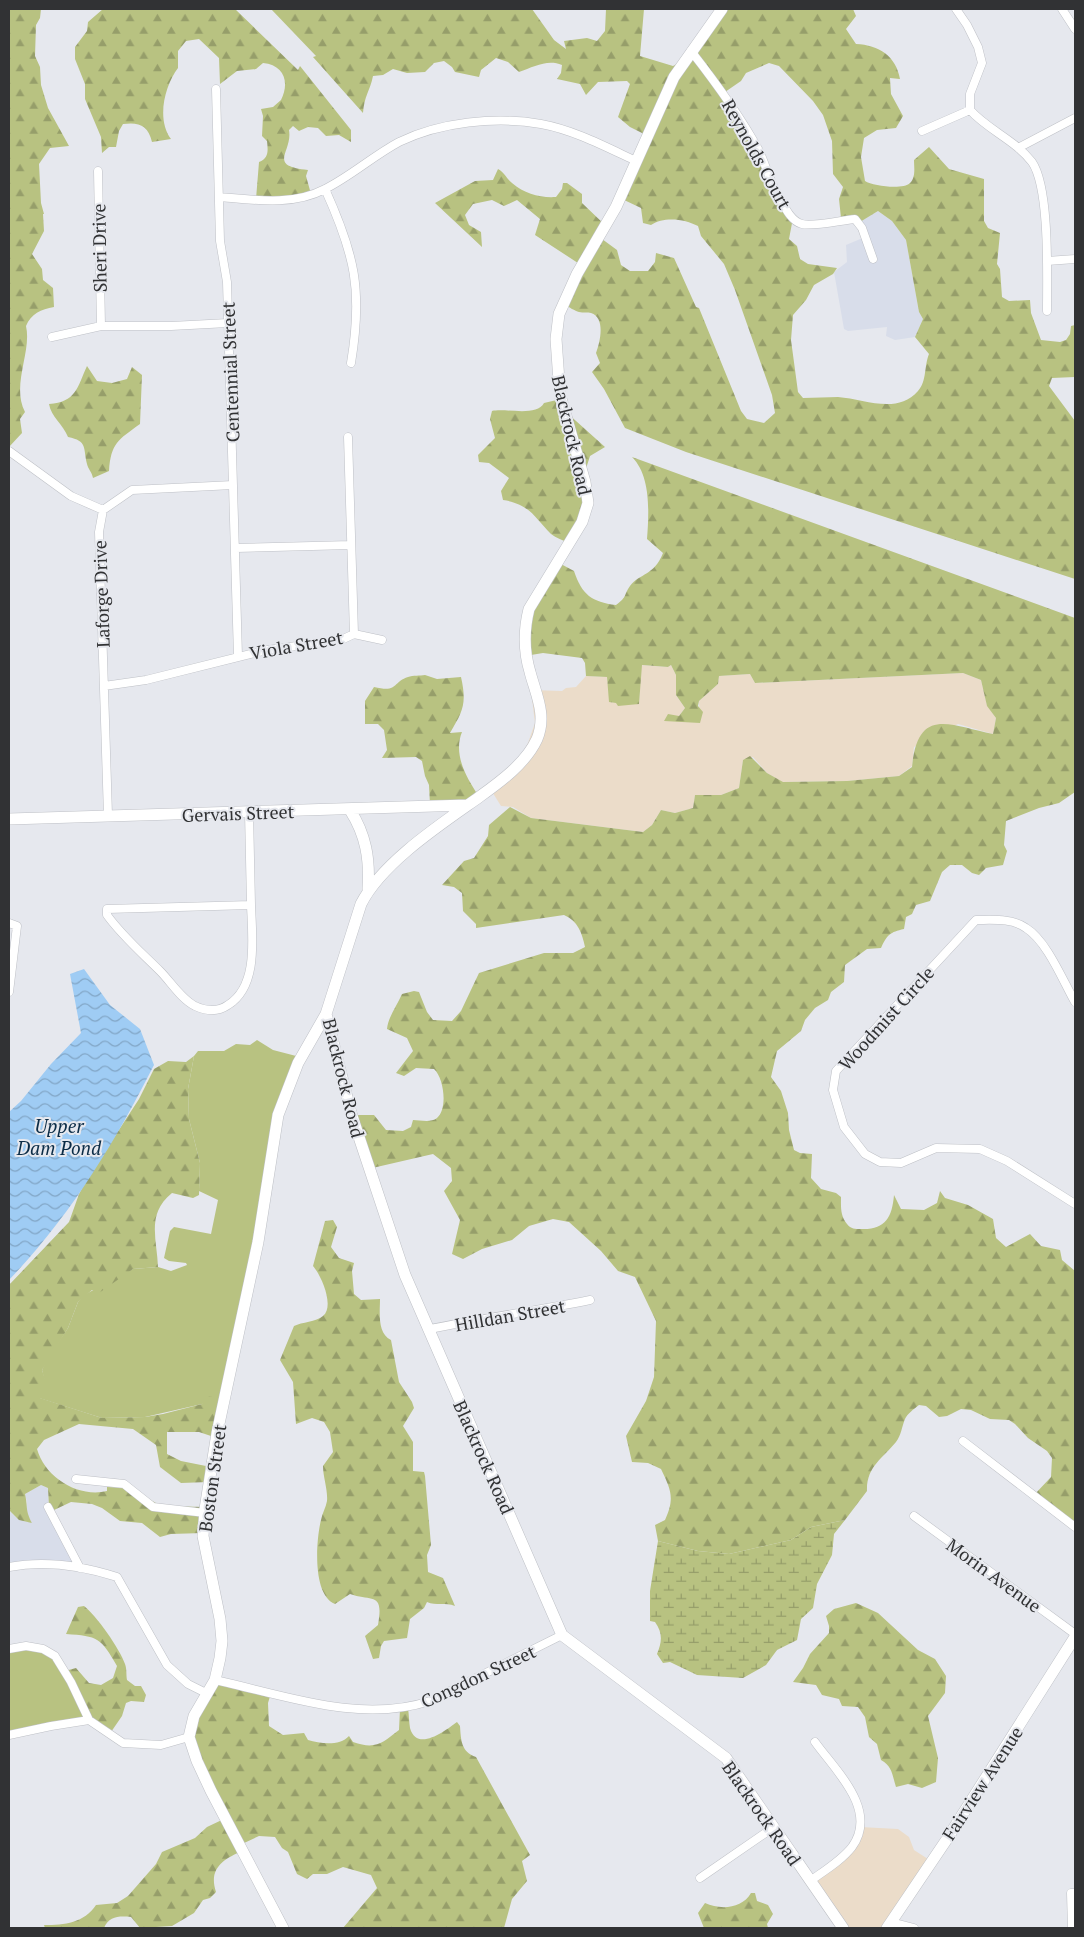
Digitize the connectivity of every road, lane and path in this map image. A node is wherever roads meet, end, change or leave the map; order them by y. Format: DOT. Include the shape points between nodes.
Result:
graph roads {
  1 [pos="722,9"];
  2 [pos="956,9"];
  3 [pos="1062,9"];
  4 [pos="1075,29"];
  5 [pos="691,51"];
  6 [pos="216,89"];
  7 [pos="970,110"];
  8 [pos="1075,118"];
  9 [pos="922,131"];
  10 [pos="1018,148"];
  11 [pos="636,160"];
  12 [pos="98,171"];
  13 [pos="325,189"];
  14 [pos="220,197"];
  15 [pos="873,259"];
  16 [pos="1075,260"];
  17 [pos="1047,261"];
  18 [pos="1047,311"];
  19 [pos="228,323"];
  20 [pos="101,326"];
  21 [pos="52,337"];
  22 [pos="351,363"];
  23 [pos="348,437"];
  24 [pos="9,451"];
  25 [pos="233,485"];
  26 [pos="102,510"];
  27 [pos="351,545"];
  28 [pos="236,548"];
  29 [pos="354,634"];
  30 [pos="382,640"];
  31 [pos="238,656"];
  32 [pos="104,686"];
  33 [pos="467,805"];
  34 [pos="350,810"];
  35 [pos="249,812"];
  36 [pos="108,815"];
  37 [pos="9,819"];
  38 [pos="368,889"];
  39 [pos="251,905"];
  40 [pos="9,923"];
  41 [pos="9,992"];
  42 [pos="1075,1002"];
  43 [pos="326,1014"];
  44 [pos="1075,1204"];
  45 [pos="590,1300"];
  46 [pos="430,1329"];
  47 [pos="963,1440"];
  48 [pos="76,1479"];
  49 [pos="48,1507"];
  50 [pos="205,1514"];
  51 [pos="914,1516"];
  52 [pos="1075,1527"];
  53 [pos="9,1567"];
  54 [pos="80,1568"];
  55 [pos="562,1635"];
  56 [pos="1075,1635"];
  57 [pos="9,1649"];
  58 [pos="1071,1650"];
  59 [pos="215,1680"];
  60 [pos="206,1693"];
  61 [pos="89,1720"];
  62 [pos="9,1736"];
  63 [pos="189,1737"];
  64 [pos="815,1742"];
  65 [pos="774,1827"];
  66 [pos="700,1878"];
  67 [pos="810,1881"];
  68 [pos="1075,1893"];
  69 [pos="889,1925"];
  70 [pos="283,1928"];
  71 [pos="843,1928"];
  72 [pos="914,1928"];
  73 [pos="1072,1928"];
  1 -- 5 [label="street, Blackrock Road"];
  2 -- 7 [label="street" via="978,47 982,63 970,94"];
  3 -- 4 [label="street"];
  5 -- 11 [label="street, Blackrock Road" via="669,87"];
  5 -- 15 [label="street, Reynolds Court" via="744,126 759,151 775,191 792,218 802,224 855,219 862,228"];
  6 -- 14 [label="street, Centennial Street"];
  7 -- 9 [label="street"];
  7 -- 10 [label="street"];
  8 -- 10 [label="street"];
  10 -- 17 [label="street" via="1032,163 1041,182"];
  11 -- 13 [label="street" via="578,135 541,124 505,121 464,124 400,142"];
  11 -- 33 [label="street, Blackrock Road" via="616,207 564,298 559,314 556,339 560,395 588,503 582,522 530,609 525,625 527,660 541,708 537,738 526,756 498,783"];
  12 -- 20 [label="street, Sheri Drive"];
  13 -- 14 [label="street" via="298,199 264,201"];
  13 -- 22 [label="street" via="350,250 356,286 357,319"];
  14 -- 19 [label="street, Centennial Street" via="220,241 227,282"];
  16 -- 17 [label="street"];
  17 -- 18 [label="street"];
  19 -- 20 [label="street"];
  19 -- 25 [label="street, Centennial Street"];
  20 -- 21 [label="street"];
  23 -- 27 [label="street, Viola Street"];
  24 -- 26 [label="street" via="71,496"];
  25 -- 26 [label="street" via="132,490"];
  25 -- 28 [label="street, Centennial Street"];
  26 -- 32 [label="street, Laforge Drive"];
  27 -- 28 [label="street"];
  27 -- 29 [label="street, Viola Street"];
  28 -- 31 [label="street, Centennial Street"];
  29 -- 30 [label="street"];
  29 -- 31 [label="street, Viola Street" via="341,640"];
  31 -- 32 [label="street, Viola Street" via="146,680"];
  32 -- 36 [label="street, Laforge Drive"];
  33 -- 34 [label="street, Gervais Street"];
  33 -- 38 [label="street, Blackrock Road" via="435,828"];
  34 -- 35 [label="street, Gervais Street"];
  34 -- 38 [label="street" via="364,839 369,870"];
  35 -- 36 [label="street, Gervais Street"];
  35 -- 39 [label="street"];
  36 -- 37 [label="street, Gervais Street"];
  38 -- 43 [label="street, Blackrock Road"];
  39 -- 39 [label="street" via="250,969 243,989 234,1002 223,1009 208,1010 194,1006 107,915 107,908"];
  40 -- 41 [label="street" via="17,926"];
  42 -- 44 [label="street, Woodmist Circle" via="1043,945 1026,928 1003,920 976,920 836,1071 833,1090 844,1127 865,1154 880,1162 901,1163 936,1148 980,1149 1007,1161"];
  43 -- 46 [label="street, Blackrock Road" via="363,1152 403,1268"];
  43 -- 50 [label="street, Boston Street" via="298,1064 278,1115 258,1242 232,1355"];
  45 -- 46 [label="street, Hilldan Street"];
  46 -- 55 [label="street, Blackrock Road"];
  47 -- 52 [label="street"];
  48 -- 50 [label="street" via="124,1484 153,1507"];
  49 -- 54 [label="street"];
  50 -- 59 [label="street, Boston Street" via="203,1536 222,1641"];
  51 -- 56 [label="street, Morin Avenue"];
  53 -- 54 [label="street" via="36,1563"];
  54 -- 60 [label="street" via="117,1577 167,1665 188,1684"];
  55 -- 59 [label="street, Congdon Street" via="430,1701 384,1711 350,1709"];
  55 -- 65 [label="street, Blackrock Road" via="726,1758"];
  56 -- 58 [label="street, Fairview Avenue"];
  57 -- 61 [label="street" via="26,1646 43,1649 55,1656"];
  58 -- 69 [label="street, Fairview Avenue"];
  59 -- 60 [label="street, Boston Street"];
  60 -- 63 [label="street, Boston Street" via="194,1716"];
  61 -- 62 [label="street"];
  61 -- 63 [label="street" via="123,1743 161,1746"];
  63 -- 70 [label="street" via="211,1791"];
  64 -- 67 [label="street" via="859,1804 860,1817 859,1833 852,1847"];
  65 -- 66 [label="street"];
  65 -- 67 [label="street, Blackrock Road"];
  67 -- 71 [label="street, Blackrock Road"];
  68 -- 73 [label="street" via="1071,1893"];
  69 -- 72 [label="street"];
}
